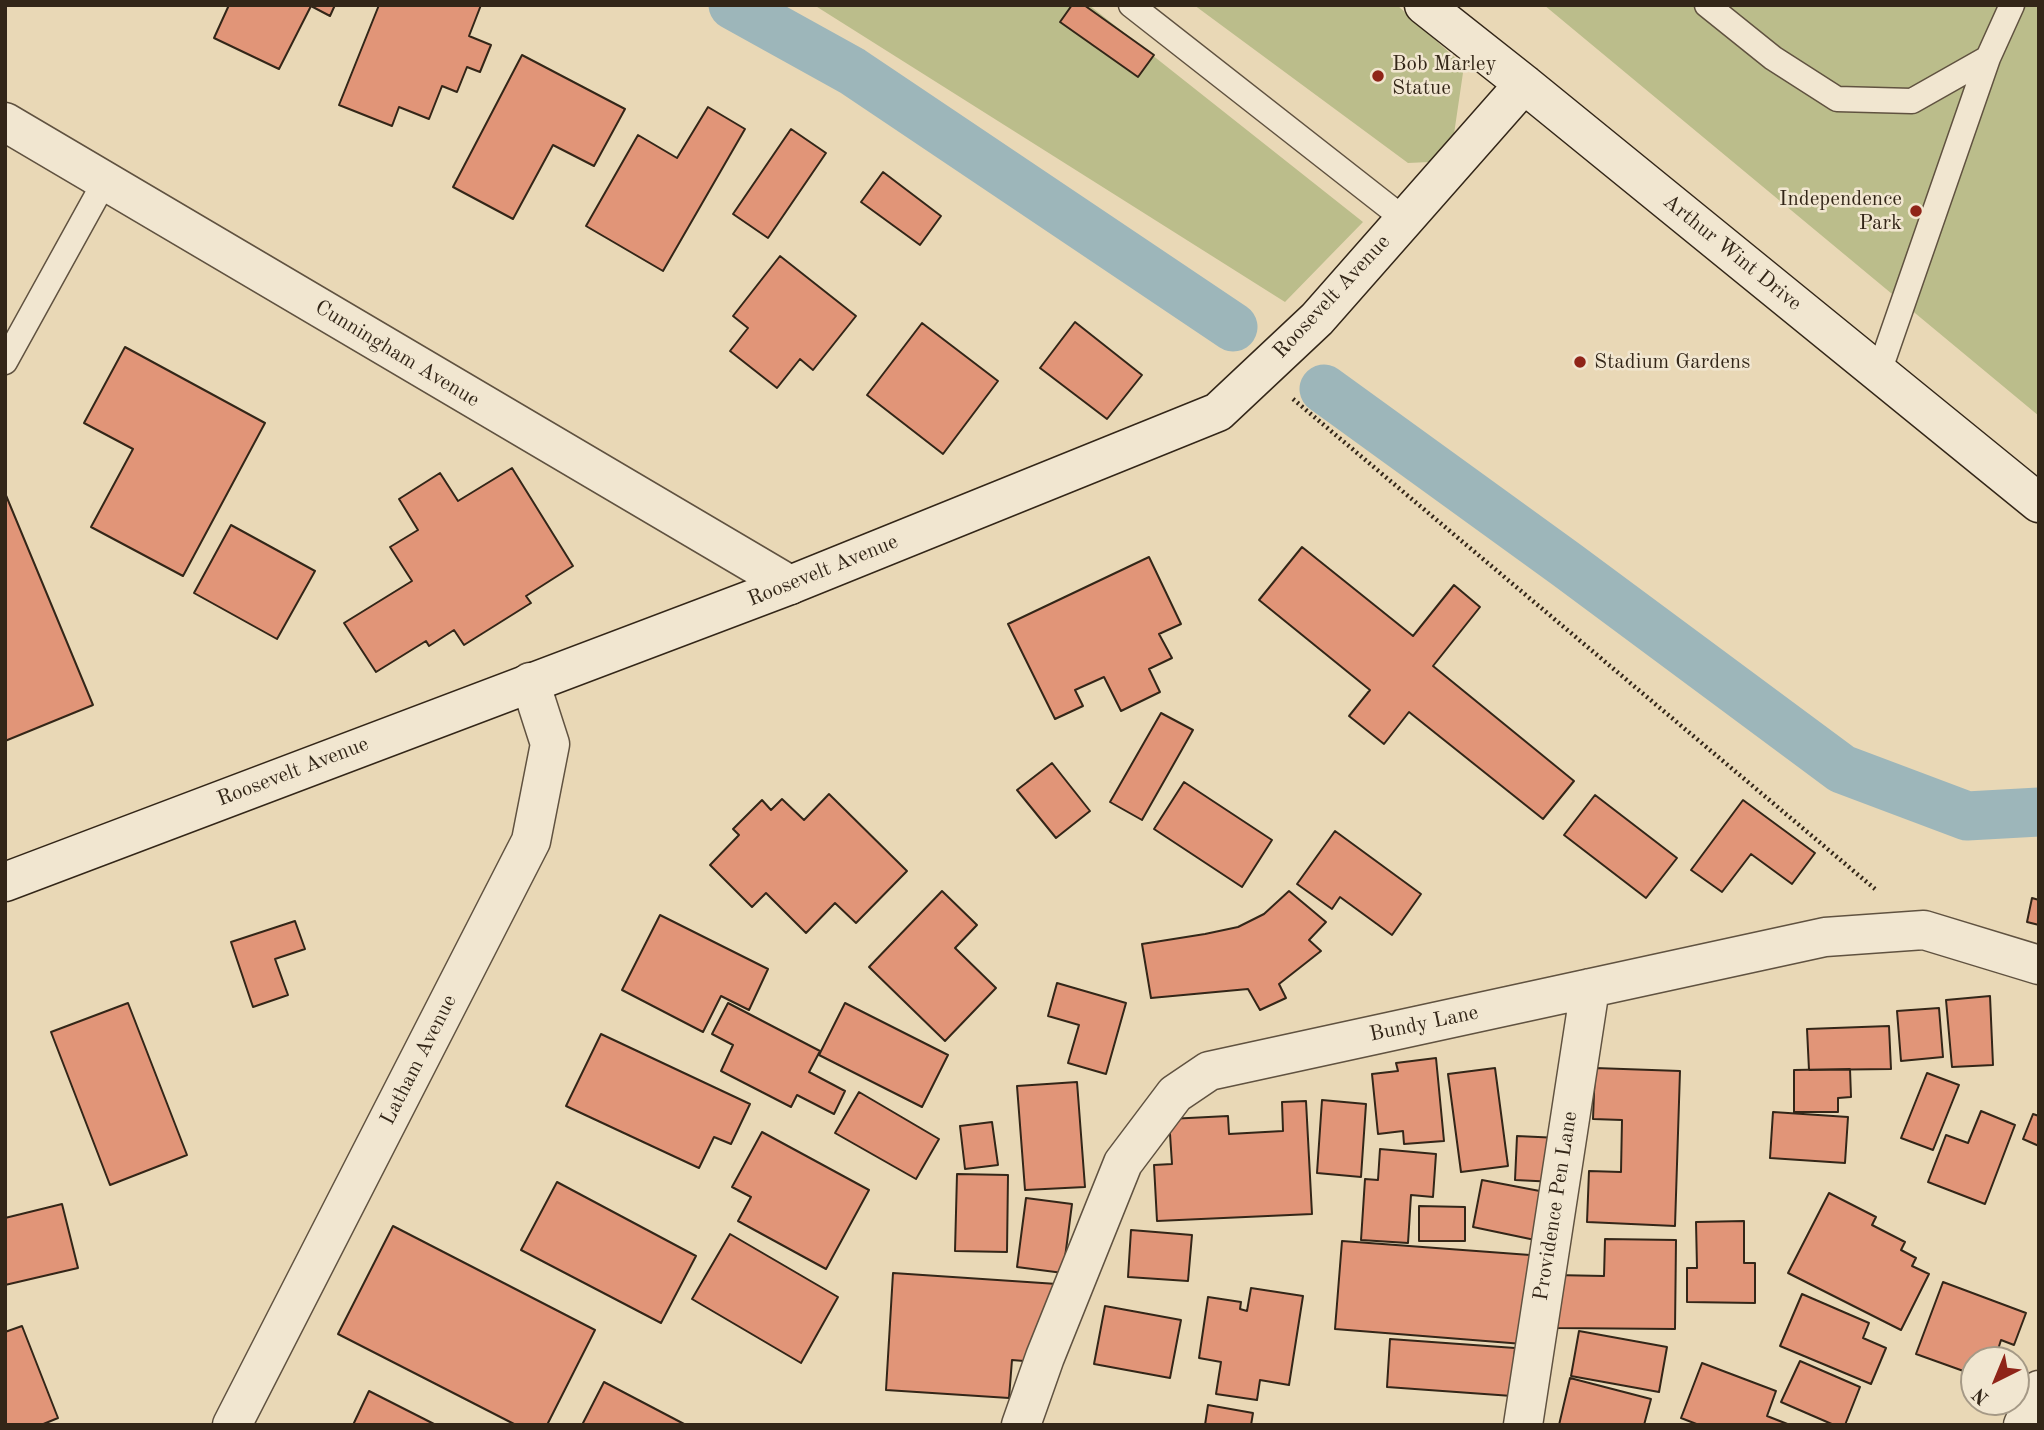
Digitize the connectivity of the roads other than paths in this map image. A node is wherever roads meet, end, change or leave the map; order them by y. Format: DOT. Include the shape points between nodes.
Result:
graph roads {
  1 [pos="1130,5"];
  2 [pos="1424,5"];
  3 [pos="1707,5"];
  4 [pos="2012,5"];
  5 [pos="1988,58"];
  6 [pos="1524,84"];
  7 [pos="5,122"];
  8 [pos="105,181"];
  9 [pos="1405,219"];
  10 [pos="5,362"];
  11 [pos="1879,372"];
  12 [pos="2039,503"];
  13 [pos="789,585"];
  14 [pos="530,682"];
  15 [pos="5,882"];
  16 [pos="2039,965"];
  17 [pos="1590,988"];
  18 [pos="2039,1390"];
  19 [pos="232,1425"];
  20 [pos="1021,1425"];
  21 [pos="1523,1425"];
  22 [pos="2023,1425"];
  1 -- 9 [label="lane"];
  2 -- 6 [label="street, Arthur Wint Drive"];
  3 -- 5 [label="lane" via="1773,58 1837,99 1912,101"];
  4 -- 5 [label="lane"];
  5 -- 11 [label="lane"];
  6 -- 9 [label="street, Roosevelt Avenue"];
  6 -- 11 [label="street, Arthur Wint Drive"];
  7 -- 8 [label="street, Cunningham Avenue"];
  8 -- 10 [label="lane"];
  8 -- 13 [label="street, Cunningham Avenue"];
  9 -- 13 [label="street, Roosevelt Avenue" via="1317,319 1218,412"];
  11 -- 12 [label="street, Arthur Wint Drive"];
  13 -- 14 [label="street, Roosevelt Avenue"];
  14 -- 15 [label="street, Roosevelt Avenue"];
  14 -- 19 [label="street, Latham Avenue" via="550,744 531,841"];
  16 -- 17 [label="street, Bundy Lane" via="1924,930 1825,937"];
  17 -- 20 [label="street, Bundy Lane" via="1209,1071 1175,1094 1123,1163"];
  17 -- 21 [label="street, Providence Pen Lane"];
  18 -- 22 [label="street"];
}
